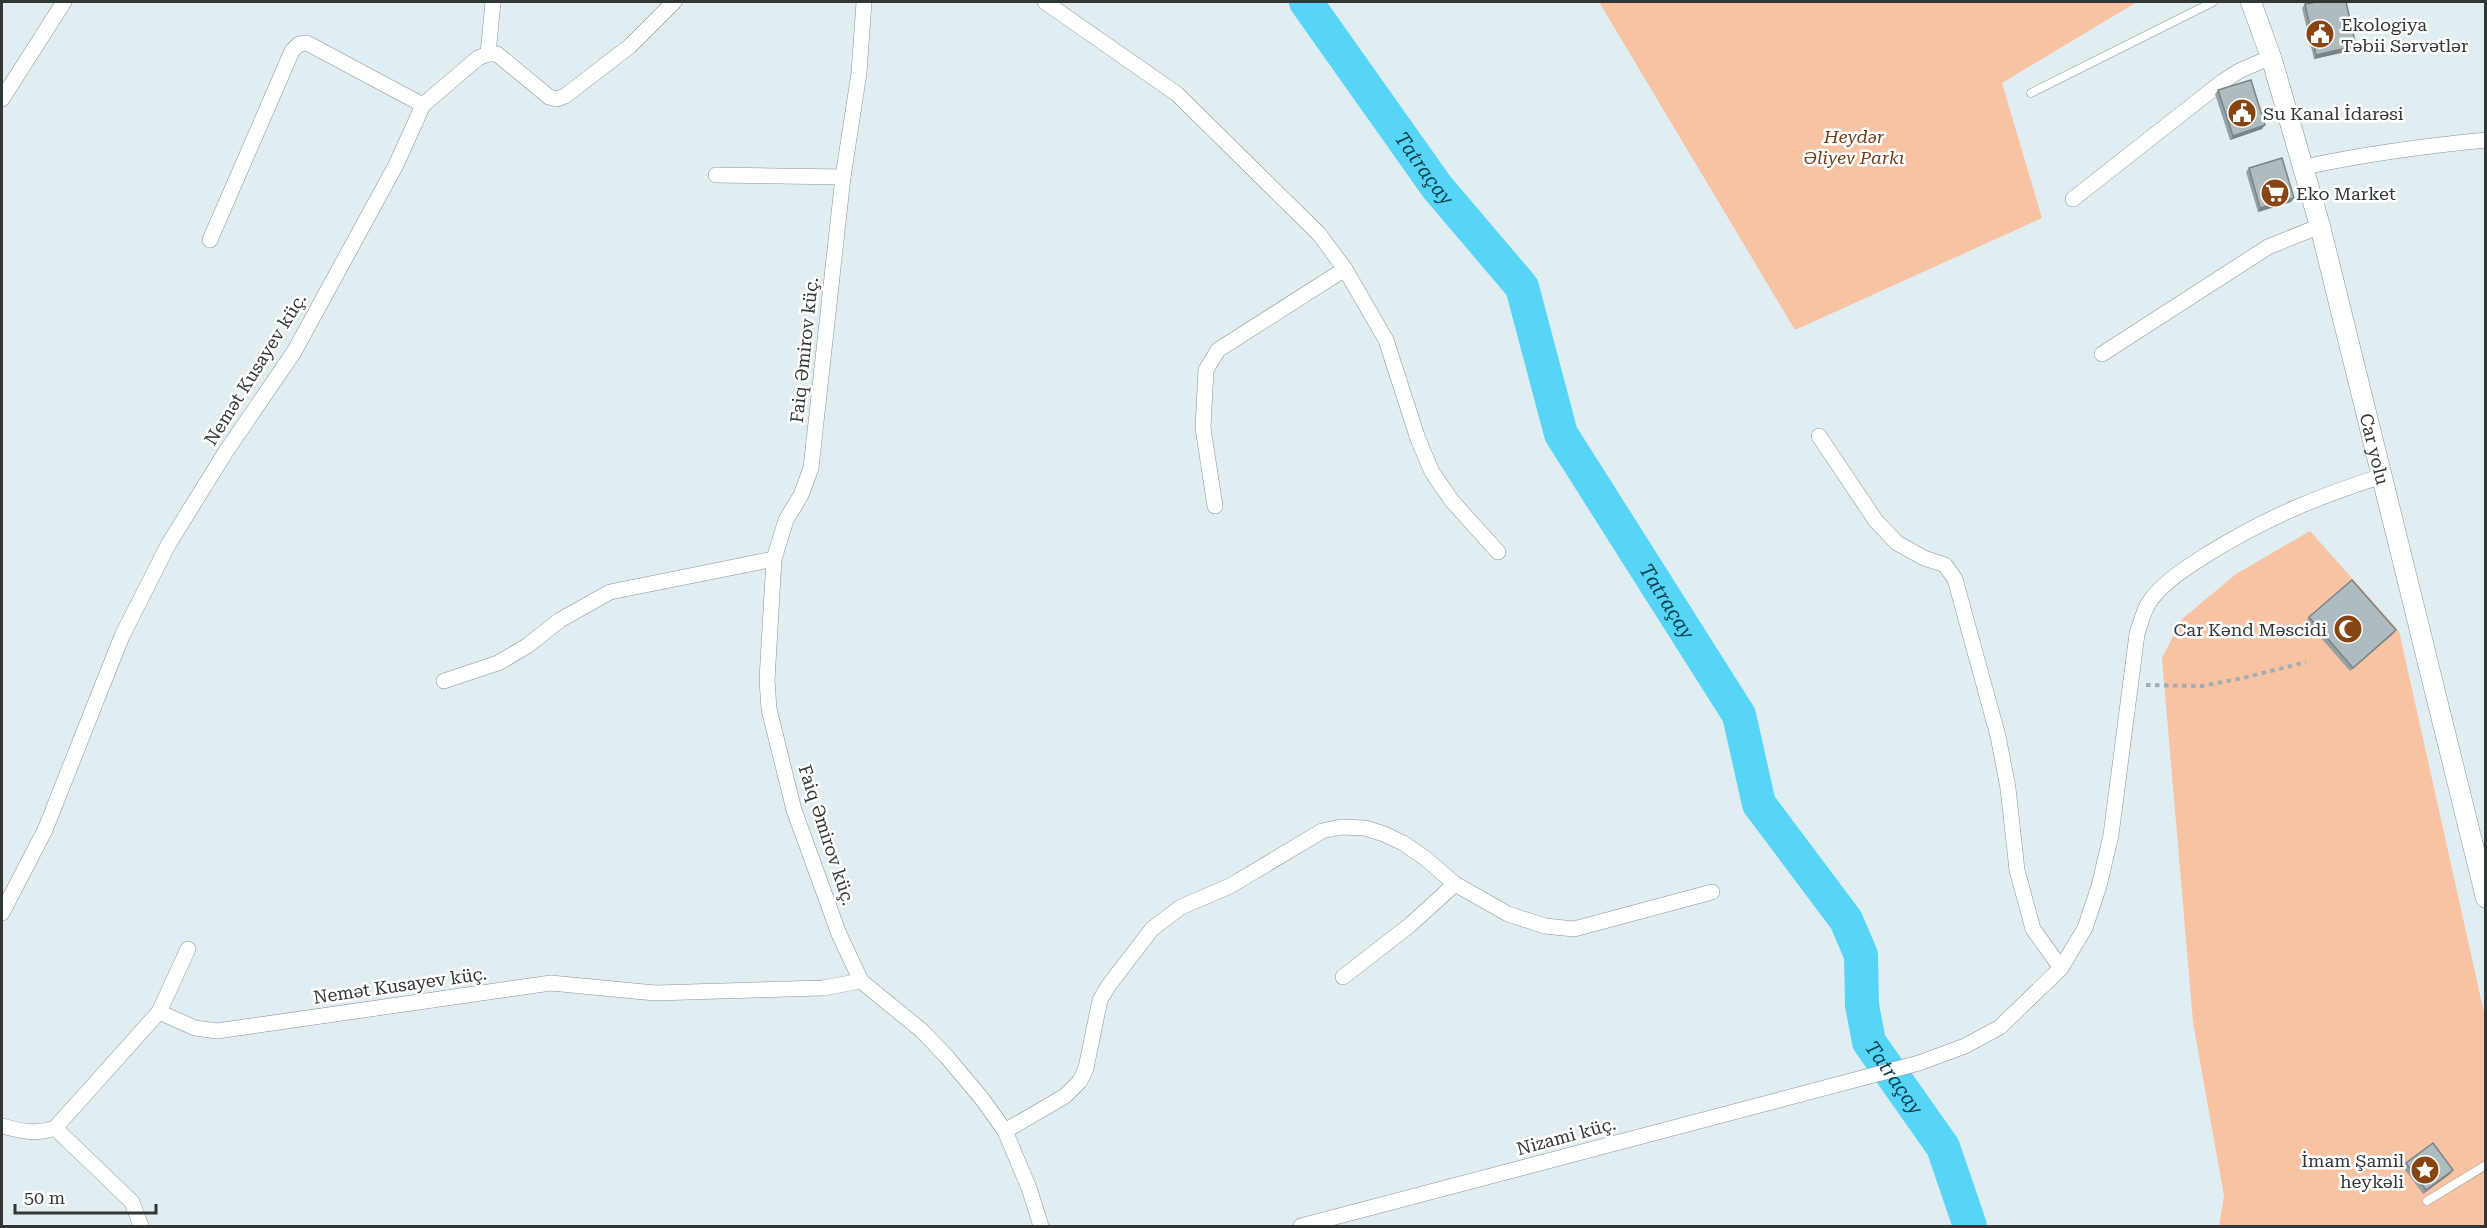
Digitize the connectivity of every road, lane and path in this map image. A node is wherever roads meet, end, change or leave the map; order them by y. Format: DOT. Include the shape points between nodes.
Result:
graph roads {
  1 [pos="64,2"];
  2 [pos="493,2"];
  3 [pos="674,2"];
  4 [pos="864,2"];
  5 [pos="1045,2"];
  6 [pos="2213,2"];
  7 [pos="2251,2"];
  8 [pos="488,54"];
  9 [pos="2271,57"];
  10 [pos="2031,93"];
  11 [pos="2,99"];
  12 [pos="423,105"];
  13 [pos="2486,140"];
  14 [pos="2304,167"];
  15 [pos="716,175"];
  16 [pos="843,177"];
  17 [pos="2073,199"];
  18 [pos="2320,226"];
  19 [pos="210,240"];
  20 [pos="1345,269"];
  21 [pos="2102,354"];
  22 [pos="1819,436"];
  23 [pos="2382,476"];
  24 [pos="1215,506"];
  25 [pos="1498,552"];
  26 [pos="774,559"];
  27 [pos="2306,662"];
  28 [pos="444,681"];
  29 [pos="2130,685"];
  30 [pos="2480,848"];
  31 [pos="1455,884"];
  32 [pos="1712,892"];
  33 [pos="2486,898"];
  34 [pos="2,913"];
  35 [pos="188,949"];
  36 [pos="2061,968"];
  37 [pos="1343,977"];
  38 [pos="861,981"];
  39 [pos="159,1012"];
  40 [pos="2,1126"];
  41 [pos="55,1128"];
  42 [pos="1005,1131"];
  43 [pos="2486,1165"];
  44 [pos="2427,1201"];
  45 [pos="141,1227"];
  46 [pos="1041,1227"];
  47 [pos="1301,1227"];
  1 -- 11 [label="street"];
  2 -- 8 [label="street"];
  3 -- 8 [label="street" via="630,46 557,99 549,97 497,54"];
  4 -- 16 [label="street, Faiq Əmirov küç." via="859,73"];
  5 -- 20 [label="street" via="1177,94 1318,234"];
  6 -- 10 [label="lane"];
  7 -- 9 [label="street, Car yolu"];
  8 -- 12 [label="street, Nemət Kusayev küç." via="478,58"];
  9 -- 14 [label="street, Car yolu"];
  9 -- 17 [label="street" via="2222,82"];
  12 -- 19 [label="street" via="307,43 299,44 292,51"];
  12 -- 34 [label="street, Nemət Kusayev küç." via="396,165 294,352 168,545 122,636 45,830"];
  13 -- 14 [label="street" via="2407,147"];
  14 -- 18 [label="street, Car yolu"];
  15 -- 16 [label="street"];
  16 -- 26 [label="street, Faiq Əmirov küç." via="811,468 786,520"];
  18 -- 21 [label="street" via="2268,247"];
  18 -- 23 [label="street, Car yolu"];
  20 -- 24 [label="street" via="1218,350 1206,370 1203,428"];
  20 -- 25 [label="street" via="1386,340 1432,472 1452,501"];
  22 -- 36 [label="street" via="1876,521 1898,543 1945,565 1955,579 1998,736 2017,870 2027,910 2033,929"];
  23 -- 29 [label="street, Nizami küç." via="2320,496 2236,536 2166,584 2147,605 2137,634"];
  23 -- 30 [label="street, Car yolu"];
  26 -- 28 [label="street" via="610,592 560,620 498,663"];
  26 -- 38 [label="street, Faiq Əmirov küç." via="769,709 794,810 839,934"];
  27 -- 29 [label="path" via="2202,686"];
  29 -- 36 [label="street, Nizami küç." via="2111,834 2101,876 2085,928"];
  30 -- 33 [label="street, Car yolu"];
  31 -- 32 [label="street" via="1508,914 1545,926 1574,928"];
  31 -- 37 [label="street"];
  31 -- 42 [label="street" via="1403,843 1365,828 1341,827 1322,831 1230,886 1181,907 1152,929 1109,984 1100,1000 1080,1081 1065,1096"];
  35 -- 39 [label="street"];
  36 -- 47 [label="street, Nizami küç." via="2000,1027 1965,1046 1919,1063"];
  38 -- 39 [label="street, Nemət Kusayev küç." via="823,988 655,993 551,983 217,1031 195,1028"];
  38 -- 42 [label="street, Faiq Əmirov küç." via="947,1056"];
  39 -- 41 [label="street"];
  40 -- 41 [label="street" via="30,1133"];
  41 -- 45 [label="street" via="132,1202"];
  42 -- 46 [label="street, Faiq Əmirov küç."];
  43 -- 44 [label="lane"];
}
